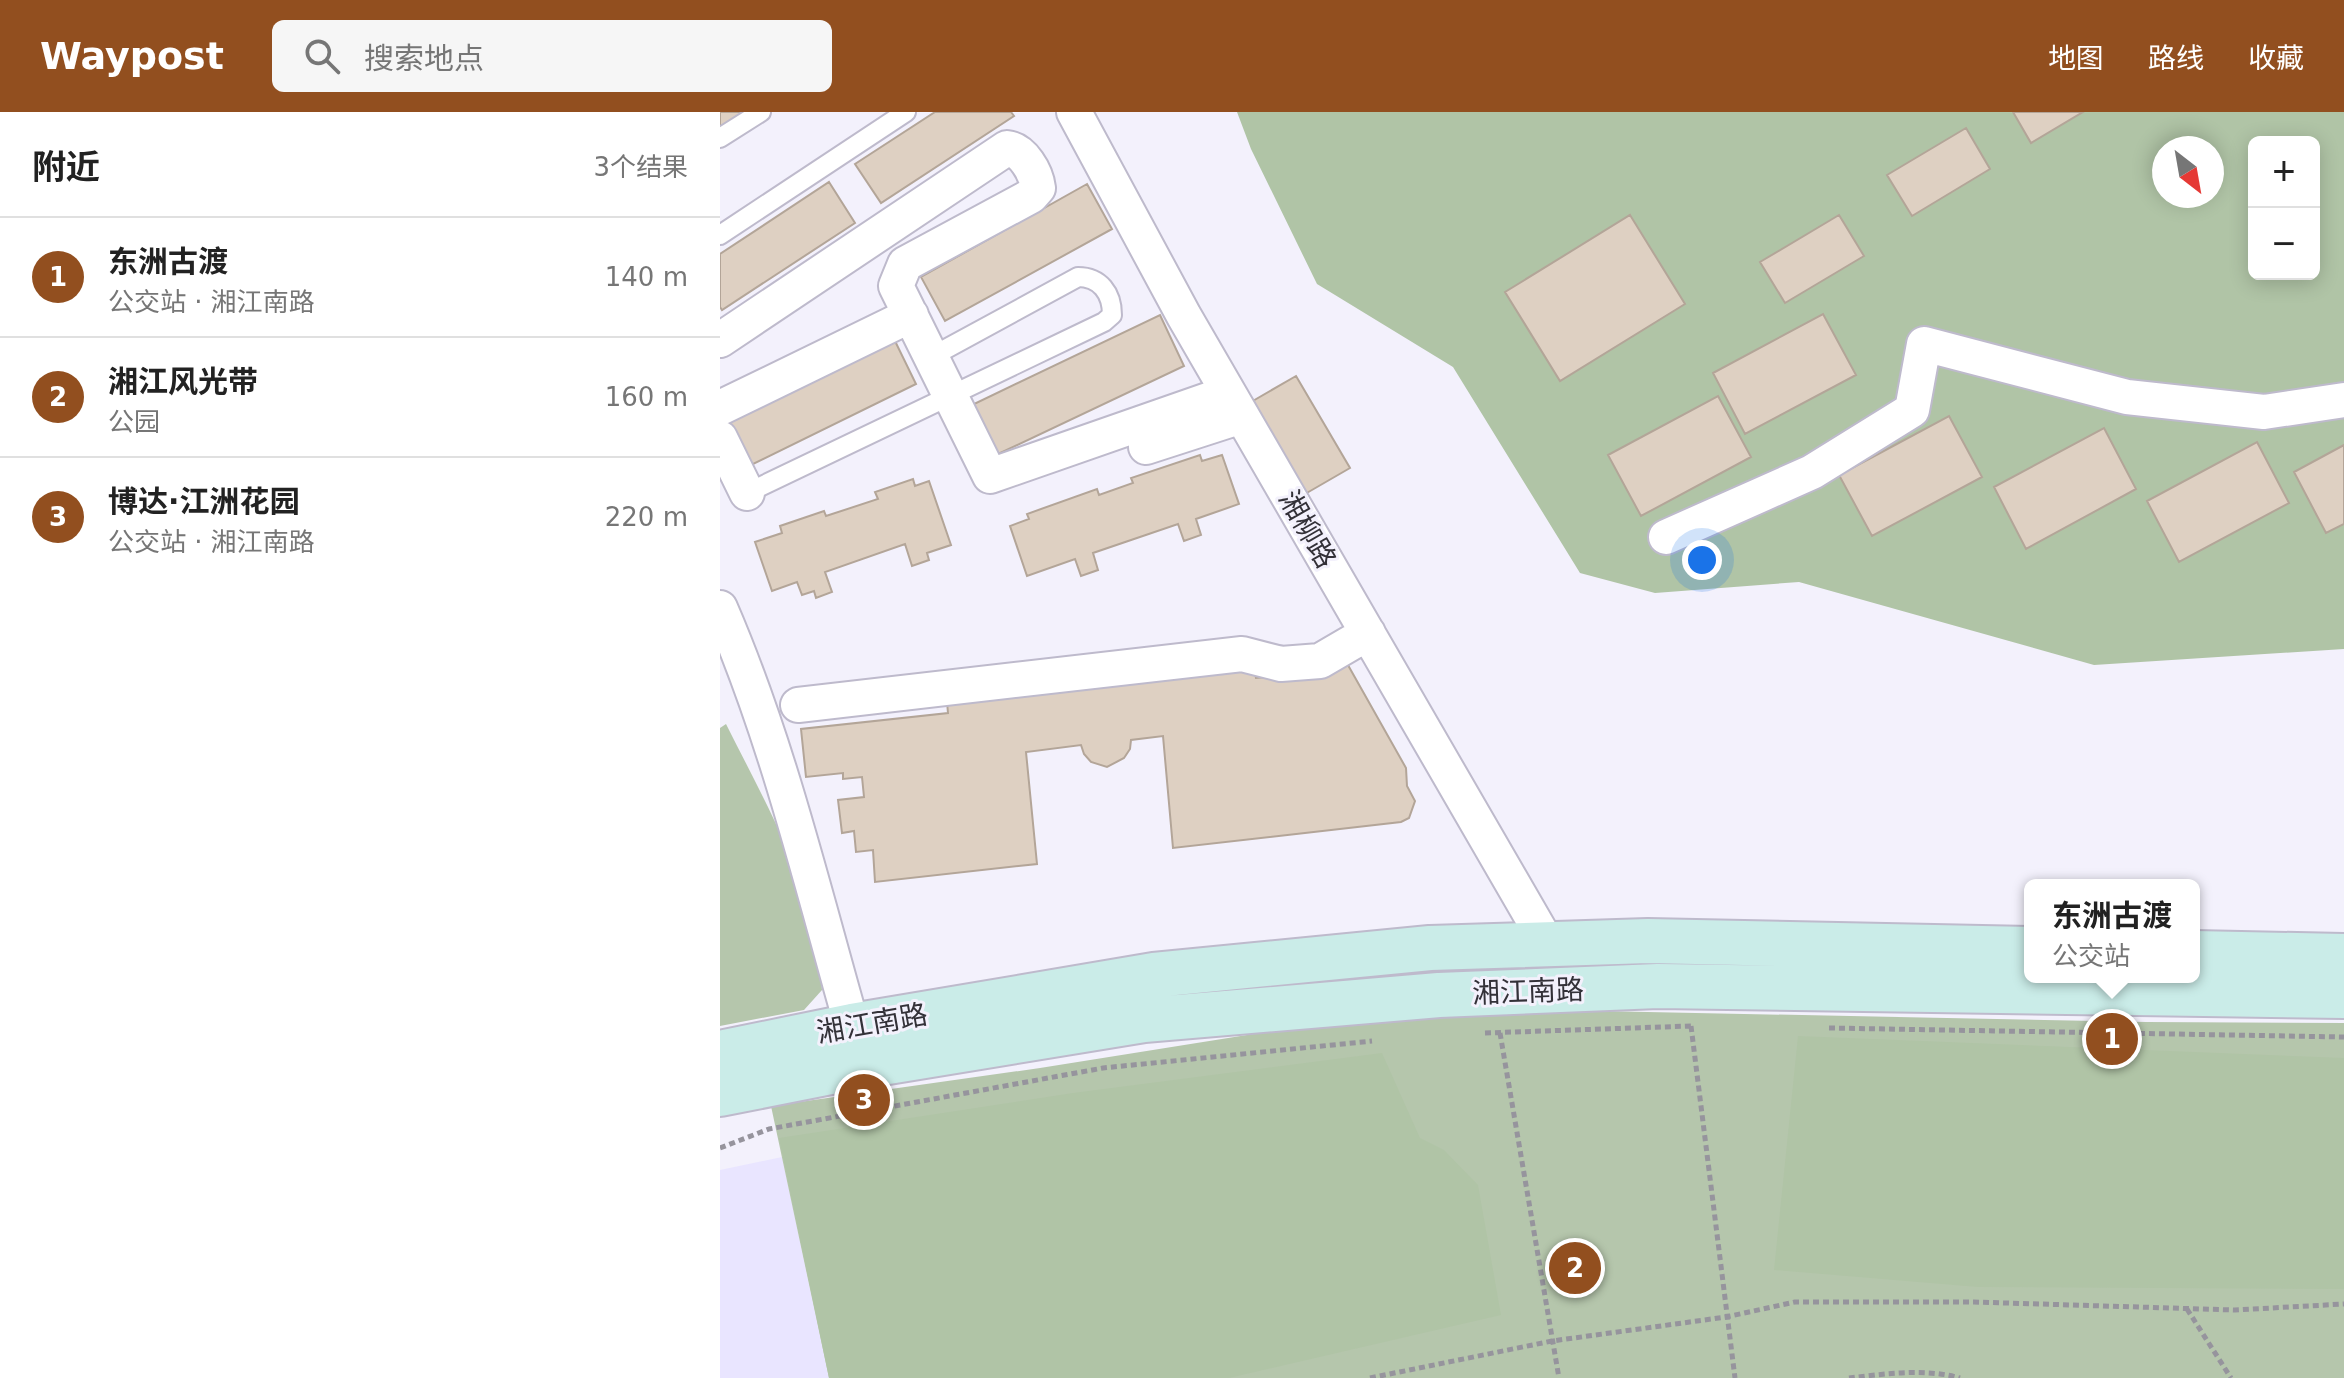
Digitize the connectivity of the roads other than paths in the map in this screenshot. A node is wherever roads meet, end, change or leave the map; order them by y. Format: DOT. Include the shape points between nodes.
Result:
graph roads {
  1 [pos="761,112"];
  2 [pos="906,112"];
  3 [pos="1074,112"];
  4 [pos="720,138"];
  5 [pos="720,235"];
  6 [pos="911,315"];
  7 [pos="720,340"];
  8 [pos="931,357"];
  9 [pos="950,396"];
  10 [pos="2344,400"];
  11 [pos="1235,405"];
  12 [pos="720,408"];
  13 [pos="720,438"];
  14 [pos="747,493"];
  15 [pos="1666,537"];
  16 [pos="720,608"];
  17 [pos="1368,633"];
  18 [pos="798,705"];
  19 [pos="1547,943"];
  20 [pos="2024,949"];
  21 [pos="2200,953"];
  22 [pos="2344,956"];
  23 [pos="2344,996"];
  24 [pos="852,1026"];
  25 [pos="720,1053"];
  26 [pos="720,1094"];
  1 -- 4 [label="lane"];
  2 -- 5 [label="lane"];
  3 -- 11 [label="street, 湘柳路"];
  6 -- 7 [label="street" via="896,286 905,264 1038,188 1015,149 1007,148"];
  6 -- 8 [label="street"];
  6 -- 12 [label="street"];
  8 -- 9 [label="street"];
  8 -- 9 [label="lane" via="1078,277 1102,284 1112,302 1112,315 1104,322"];
  9 -- 11 [label="street" via="990,476 1164,433"];
  9 -- 14 [label="lane"];
  10 -- 15 [label="street" via="2264,412 2127,397 1924,344 1912,410 1812,472"];
  11 -- 17 [label="street, 湘柳路"];
  13 -- 14 [label="street"];
  16 -- 24 [label="street" via="746,667 786,792"];
  17 -- 18 [label="street" via="1320,661 1281,664 1242,654"];
  17 -- 19 [label="street, 湘柳路"];
  19 -- 20 [label="main road, 湘江南路"];
  19 -- 24 [label="main road, 湘江南路" via="1430,948 1154,975"];
  21 -- 22 [label="main road"];
  23 -- 26 [label="main road, 湘江南路" via="1658,986 1439,995 1144,1020"];
  24 -- 25 [label="main road, 湘江南路"];
}
